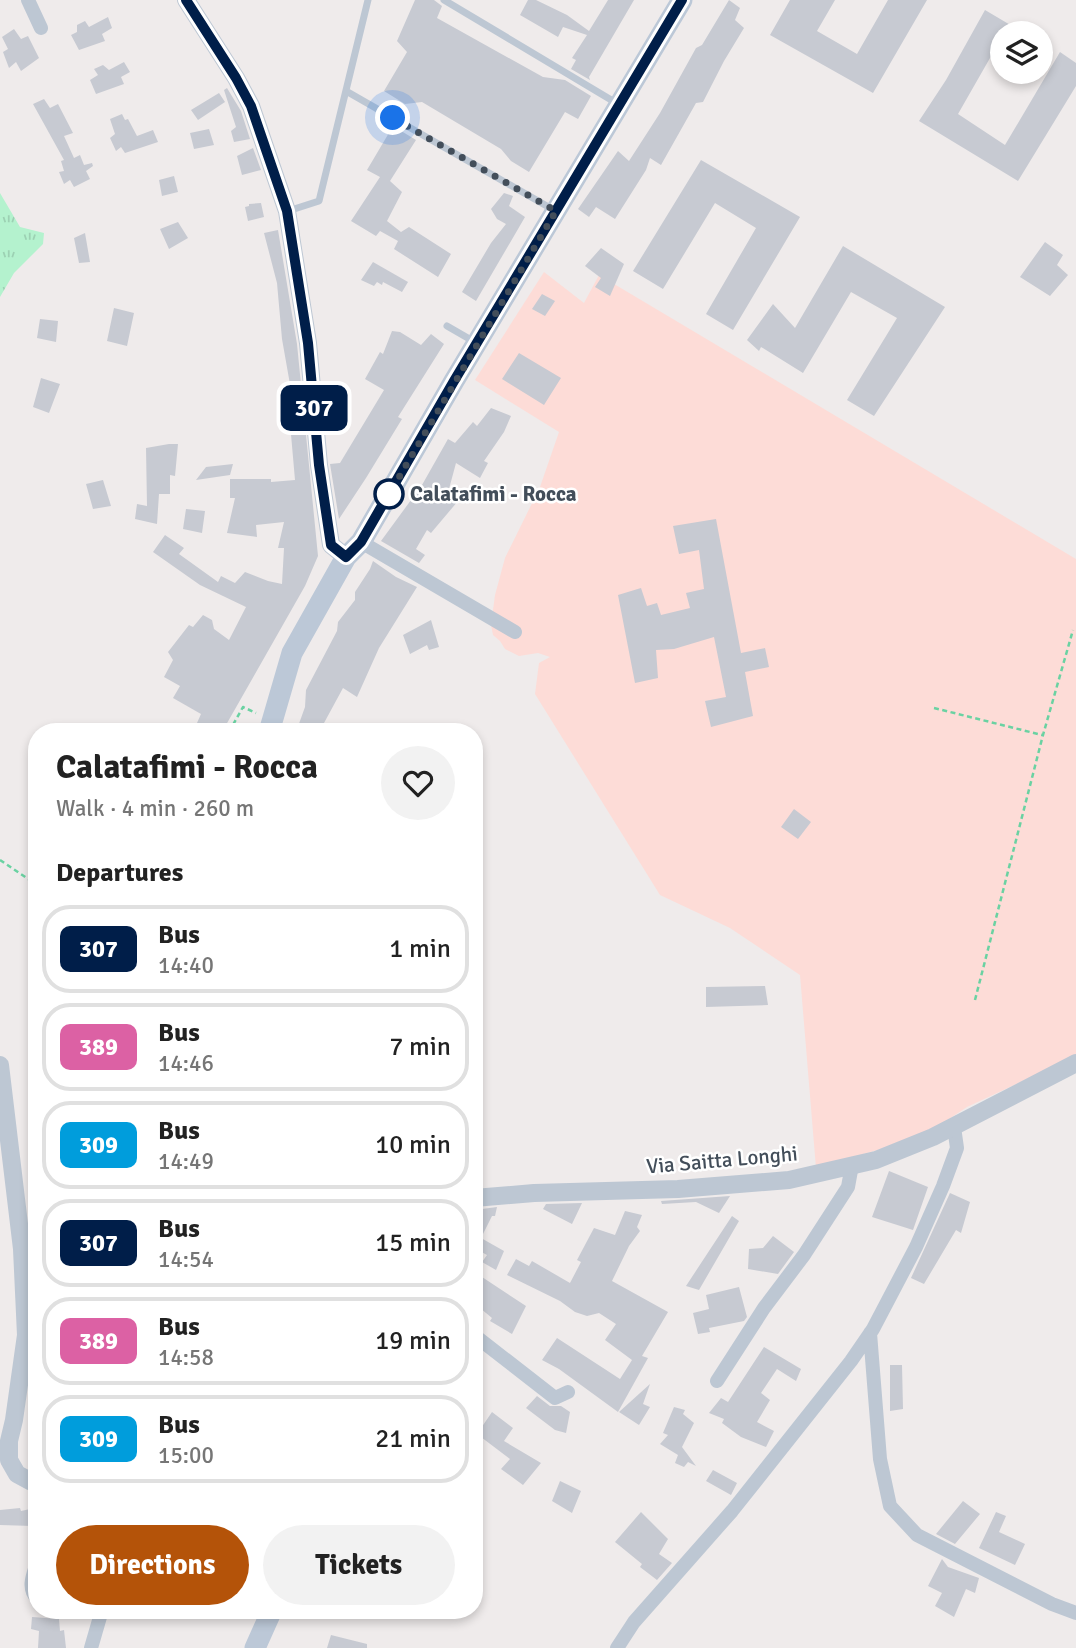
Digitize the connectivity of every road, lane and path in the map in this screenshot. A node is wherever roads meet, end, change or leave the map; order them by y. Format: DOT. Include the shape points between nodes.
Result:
graph roads {
  1 [pos="29,0"];
  2 [pos="186,0"];
  3 [pos="368,0"];
  4 [pos="444,0"];
  5 [pos="682,0"];
  6 [pos="41,28"];
  7 [pos="346,91"];
  8 [pos="620,105"];
  9 [pos="287,211"];
  10 [pos="556,211"];
  11 [pos="447,326"];
  12 [pos="477,343"];
  13 [pos="361,542"];
  14 [pos="346,557"];
  15 [pos="1073,630"];
  16 [pos="515,632"];
  17 [pos="243,708"];
  18 [pos="934,708"];
  19 [pos="234,723"];
  20 [pos="273,723"];
  21 [pos="1043,735"];
  22 [pos="0,860"];
  23 [pos="28,879"];
  24 [pos="975,1000"];
  25 [pos="1076,1063"];
  26 [pos="0,1065"];
  27 [pos="954,1127"];
  28 [pos="852,1165"];
  29 [pos="483,1197"];
  30 [pos="870,1333"];
  31 [pos="483,1342"];
  32 [pos="718,1381"];
  33 [pos="568,1392"];
  34 [pos="28,1480"];
  35 [pos="1076,1613"];
  36 [pos="99,1619"];
  37 [pos="268,1619"];
  38 [pos="91,1648"];
  39 [pos="255,1648"];
  40 [pos="617,1648"];
  1 -- 6 [label="street"];
  2 -- 9 [label="street" via="251,106"];
  3 -- 7 [label="lane"];
  4 -- 8 [label="lane"];
  5 -- 8 [label="main road"];
  7 -- 9 [label="lane" via="319,201"];
  7 -- 10 [label="lane"];
  8 -- 10 [label="main road"];
  9 -- 14 [label="street" via="308,343 331,545"];
  10 -- 12 [label="main road"];
  11 -- 12 [label="lane"];
  12 -- 13 [label="main road"];
  13 -- 14 [label="main road"];
  13 -- 16 [label="street"];
  14 -- 20 [label="main road" via="292,653"];
  15 -- 21 [label="path"];
  17 -- 19 [label="path"];
  18 -- 21 [label="path"];
  21 -- 24 [label="path"];
  22 -- 23 [label="path"];
  25 -- 27 [label="street, Via Saitta Longhi"];
  26 -- 34 [label="street" via="22,1249 26,1335 9,1460 17,1474"];
  27 -- 28 [label="street, Via Saitta Longhi" via="876,1160"];
  27 -- 30 [label="street" via="957,1148 943,1186"];
  28 -- 29 [label="street, Via Saitta Longhi" via="789,1180"];
  28 -- 32 [label="street" via="848,1187"];
  30 -- 35 [label="street" via="880,1459 890,1506 929,1542"];
  30 -- 40 [label="street" via="732,1511 634,1622"];
  31 -- 33 [label="street" via="555,1398"];
  36 -- 38 [label="street"];
  37 -- 39 [label="main road"];
}
